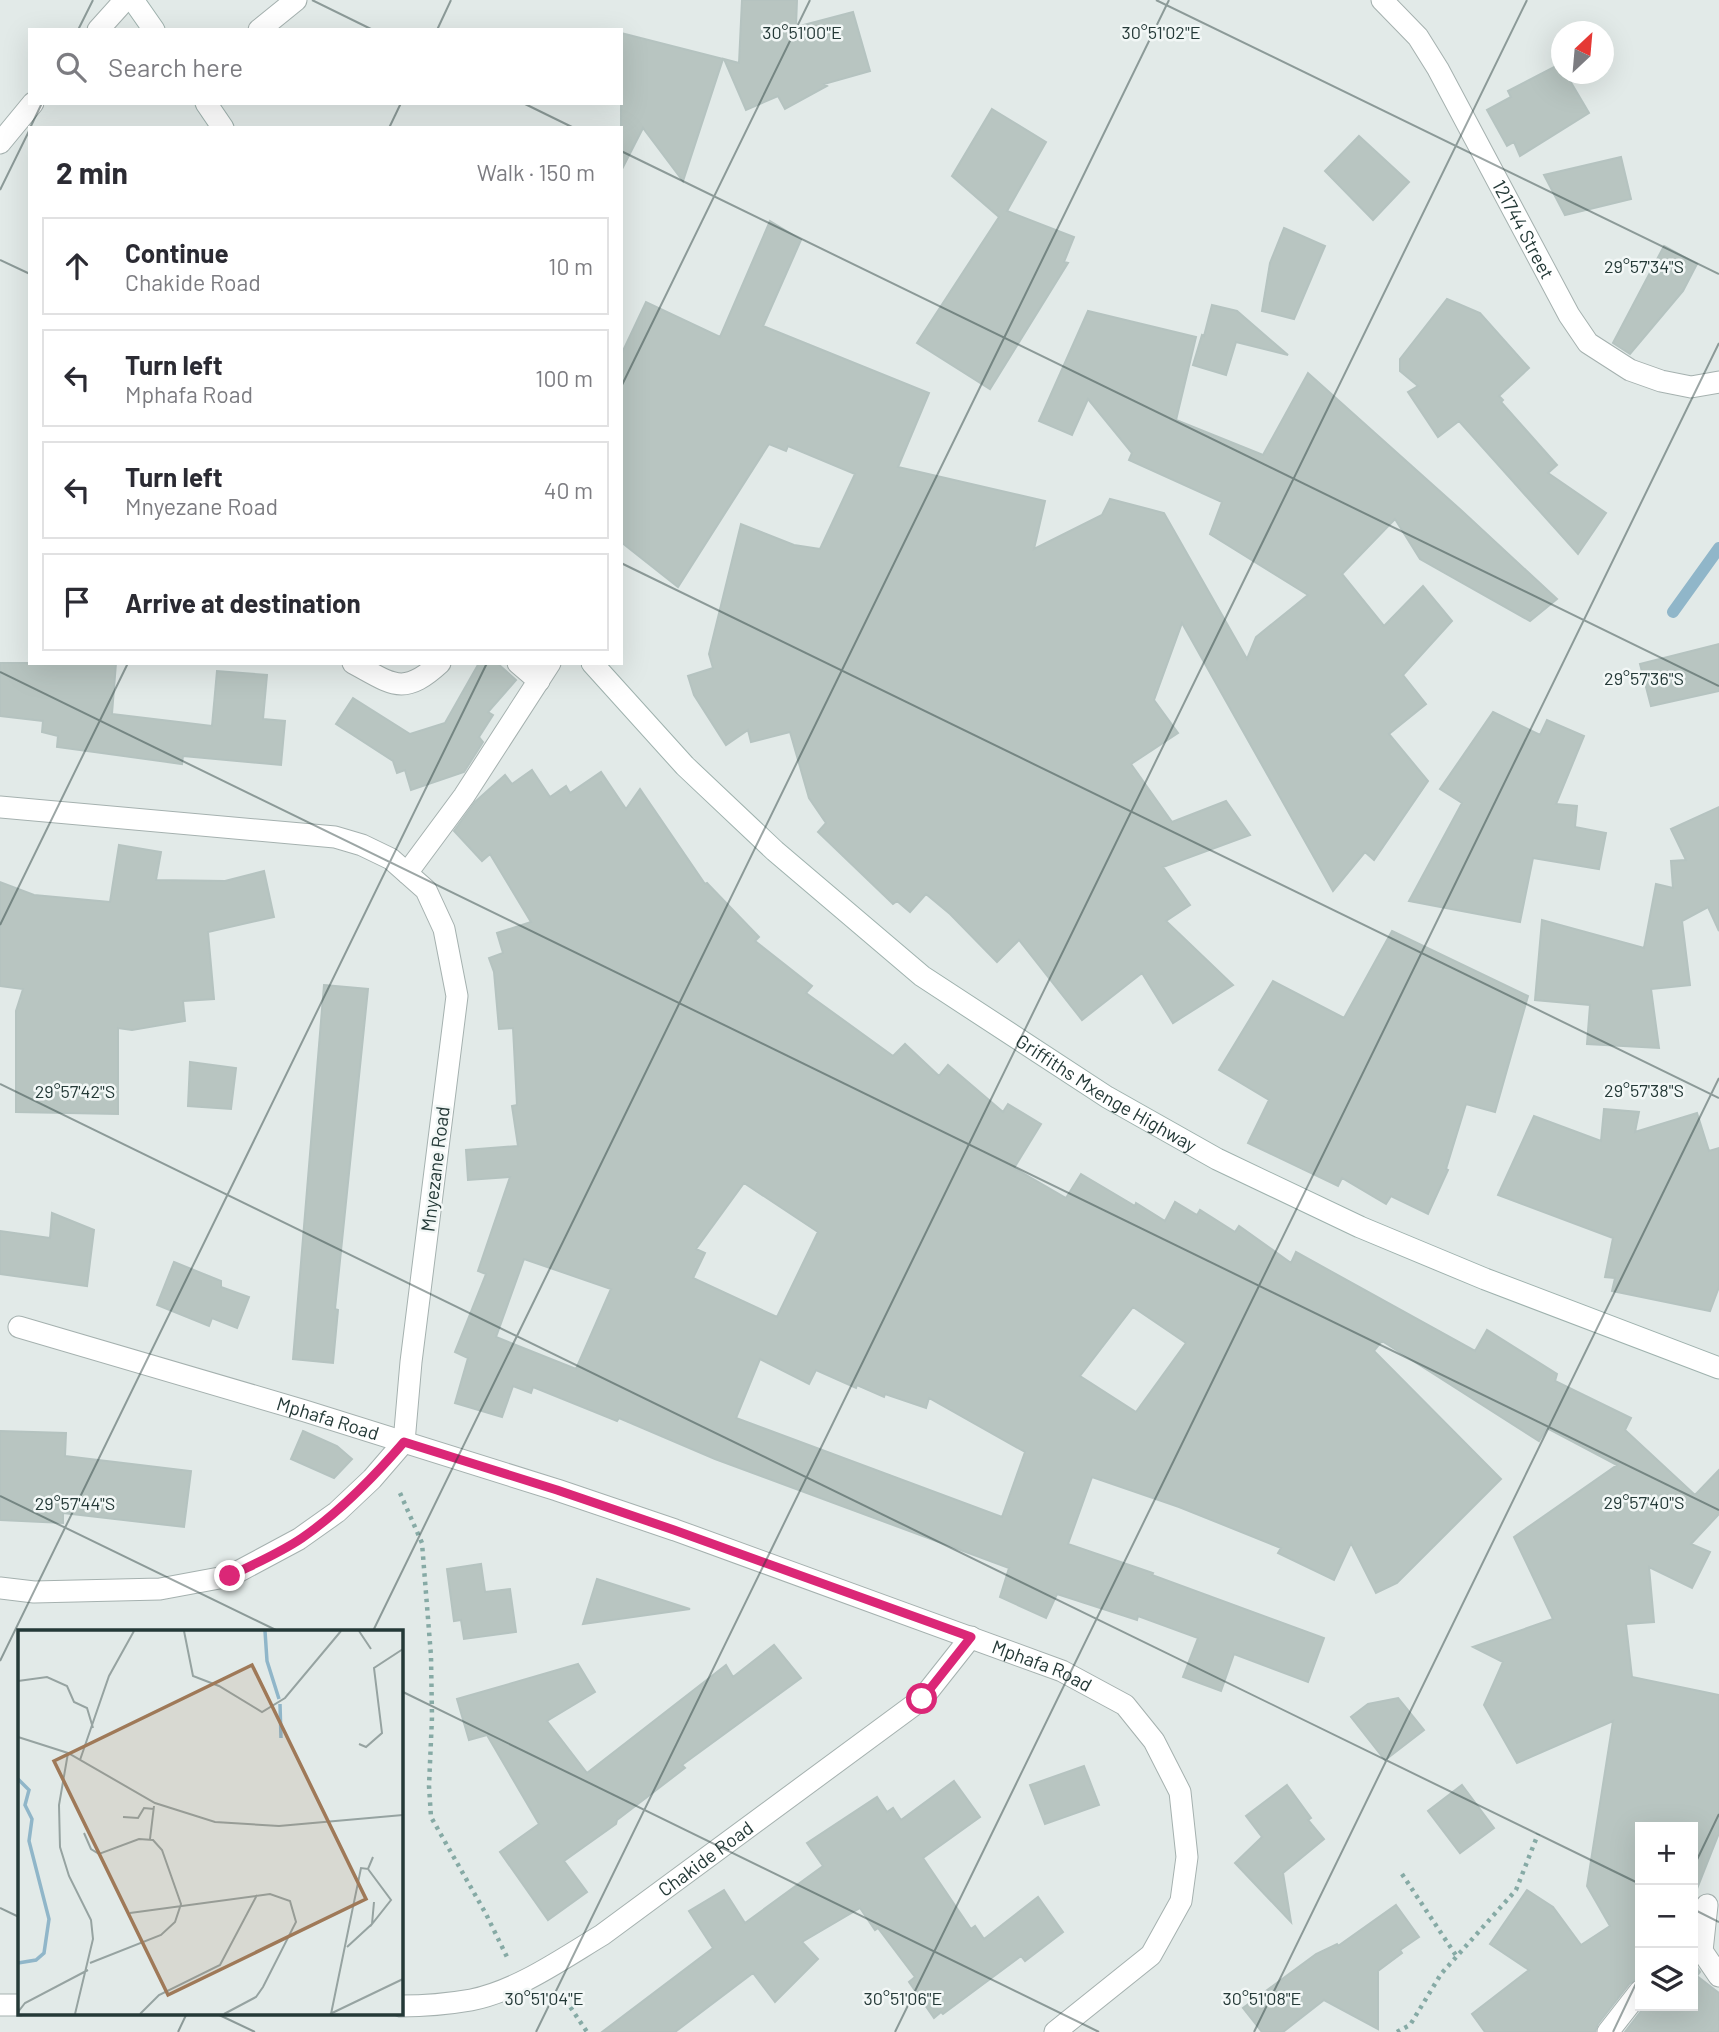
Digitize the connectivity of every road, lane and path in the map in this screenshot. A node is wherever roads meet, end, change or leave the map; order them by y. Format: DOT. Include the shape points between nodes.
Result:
graph roads {
  1 [pos="125,0"];
  2 [pos="133,0"];
  3 [pos="296,0"];
  4 [pos="1382,0"];
  5 [pos="100,28"];
  6 [pos="153,28"];
  7 [pos="261,28"];
  8 [pos="31,105"];
  9 [pos="206,105"];
  10 [pos="222,126"];
  11 [pos="0,143"];
  12 [pos="1719,382"];
  13 [pos="357,665"];
  14 [pos="438,665"];
  15 [pos="524,665"];
  16 [pos="594,665"];
  17 [pos="545,672"];
  18 [pos="0,807"];
  19 [pos="407,873"];
  20 [pos="19,1327"];
  21 [pos="1719,1368"];
  22 [pos="404,1442"];
  23 [pos="385,1464"];
  24 [pos="0,1588"];
  25 [pos="971,1637"];
  26 [pos="1538,1834"];
  27 [pos="1402,1874"];
  28 [pos="1713,1898"];
  29 [pos="1698,1917"];
  30 [pos="1457,1957"];
  31 [pos="549,1967"];
  32 [pos="1719,1976"];
  33 [pos="519,1982"];
  34 [pos="1635,1997"];
  35 [pos="0,2005"];
  36 [pos="18,2005"];
  37 [pos="402,2006"];
  38 [pos="587,2032"];
  39 [pos="1055,2032"];
  40 [pos="1397,2032"];
  41 [pos="1608,2032"];
  1 -- 5 [label="street"];
  2 -- 6 [label="street"];
  3 -- 7 [label="street"];
  4 -- 12 [label="street, 121744 Street" via="1418,37 1438,69 1588,343 1630,370 1661,382 1690,387"];
  8 -- 11 [label="street"];
  9 -- 10 [label="street"];
  13 -- 14 [label="street" via="394,685 412,683"];
  15 -- 17 [label="street"];
  16 -- 21 [label="street, Griffiths Mxenge Highway" via="685,766 775,851 922,976 1107,1097 1216,1159 1360,1227"];
  17 -- 19 [label="street"];
  18 -- 19 [label="street, Mnyezane Road" via="335,836 391,859"];
  19 -- 22 [label="street, Mnyezane Road" via="426,890 444,929 457,996"];
  20 -- 22 [label="street, Mphafa Road"];
  22 -- 23 [label="street"];
  22 -- 25 [label="street, Mphafa Road" via="649,1521"];
  23 -- 24 [label="street" via="337,1512 230,1576 160,1589 34,1592"];
  23 -- 33 [label="path" via="422,1543 430,1656 431,1817"];
  25 -- 31 [label="street, Chakide Road" via="922,1699 602,1935"];
  25 -- 39 [label="street, Mphafa Road" via="1062,1671 1125,1704 1154,1741 1180,1791 1187,1857 1181,1901 1166,1931 1151,1955"];
  26 -- 30 [label="path" via="1516,1890"];
  27 -- 30 [label="path"];
  28 -- 29 [label="street"];
  28 -- 32 [label="street" via="1702,1951"];
  30 -- 40 [label="path" via="1410,2025"];
  31 -- 33 [label="street, Chakide Road"];
  31 -- 38 [label="path" via="567,2005"];
  33 -- 37 [label="street, Chakide Road" via="473,1999"];
  34 -- 41 [label="street"];
  35 -- 36 [label="street"];
}
